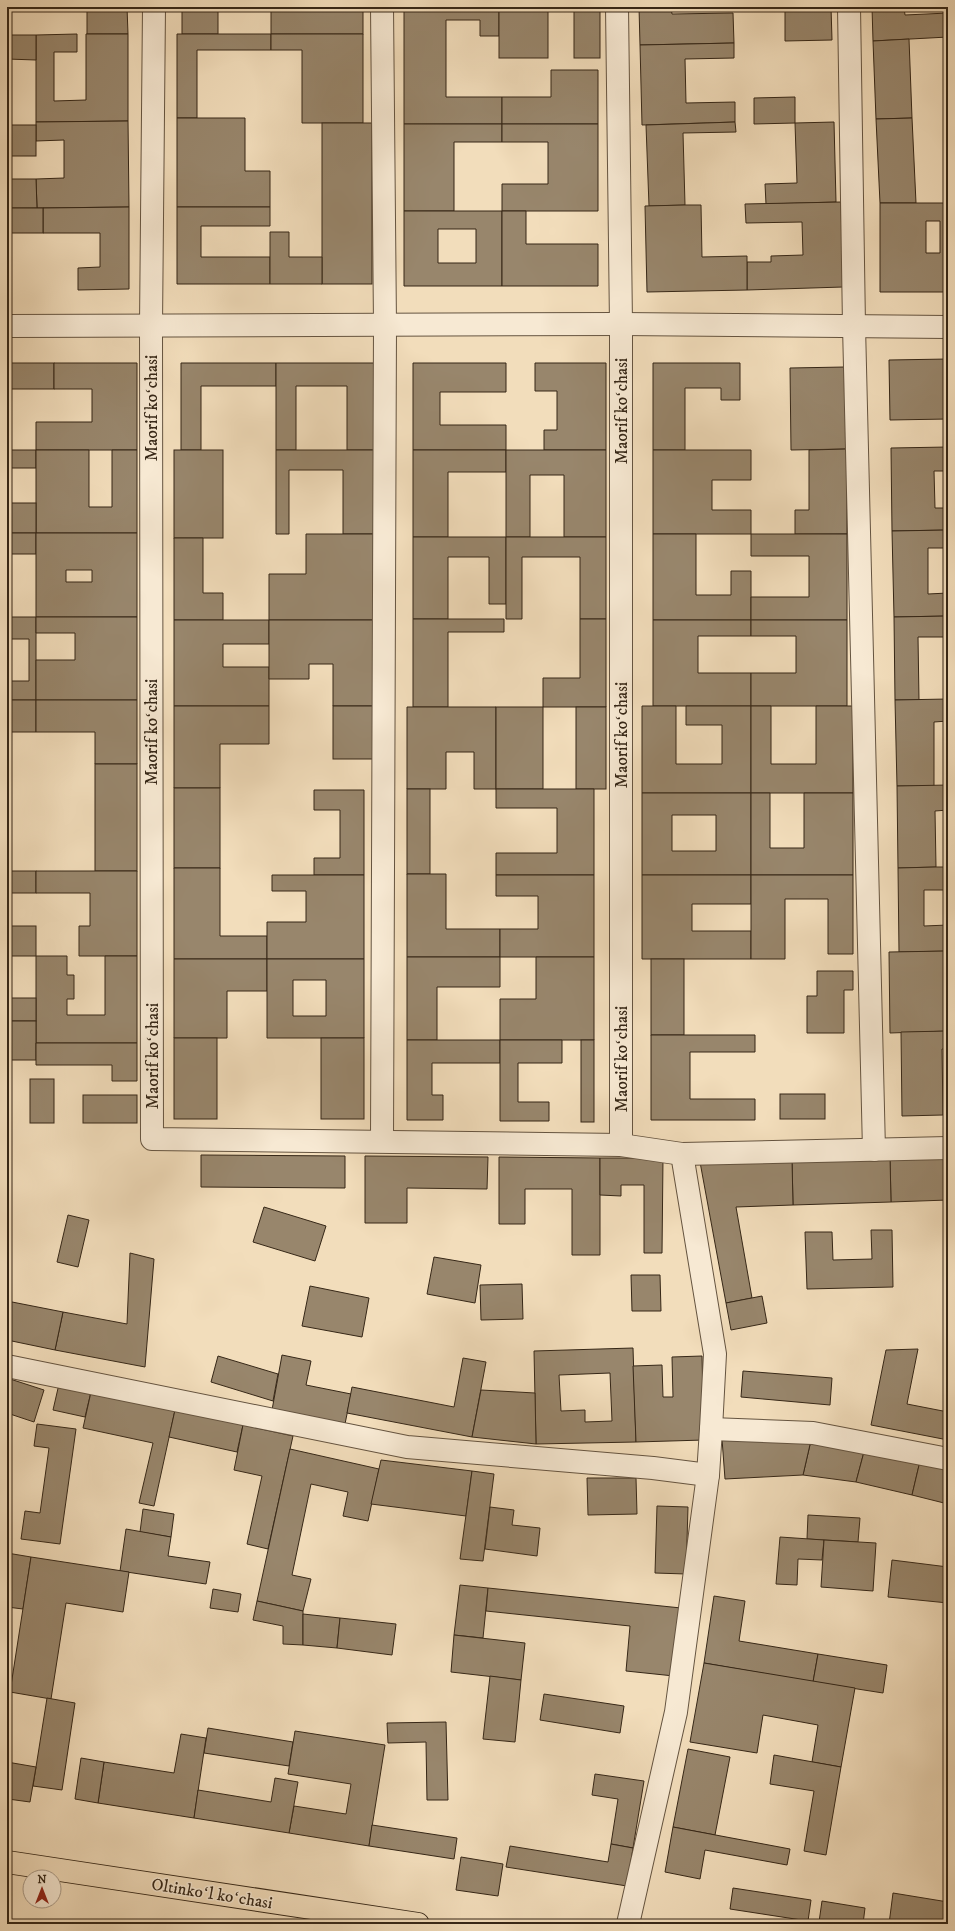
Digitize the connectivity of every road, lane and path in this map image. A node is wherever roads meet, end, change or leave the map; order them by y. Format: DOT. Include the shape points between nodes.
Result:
graph roads {
  1 [pos="154,7"];
  2 [pos="382,7"];
  3 [pos="617,7"];
  4 [pos="849,7"];
  5 [pos="621,324"];
  6 [pos="151,325"];
  7 [pos="385,325"];
  8 [pos="7,326"];
  9 [pos="854,326"];
  10 [pos="948,327"];
  11 [pos="382,1141"];
  12 [pos="621,1145"];
  13 [pos="948,1148"];
  14 [pos="874,1150"];
  15 [pos="682,1154"];
  16 [pos="7,1366"];
  17 [pos="711,1429"];
  18 [pos="948,1459"];
  19 [pos="708,1475"];
  20 [pos="7,1862"];
  21 [pos="418,1924"];
  22 [pos="628,1924"];
  1 -- 6 [label="street, Maorif koʻchasi"];
  2 -- 7 [label="street"];
  3 -- 5 [label="street, Maorif koʻchasi"];
  4 -- 9 [label="street"];
  5 -- 7 [label="street"];
  5 -- 9 [label="street"];
  5 -- 12 [label="street, Maorif koʻchasi"];
  6 -- 7 [label="street"];
  6 -- 8 [label="street"];
  6 -- 11 [label="street, Maorif koʻchasi" via="152,1139"];
  7 -- 11 [label="street"];
  9 -- 10 [label="street"];
  9 -- 14 [label="street"];
  11 -- 12 [label="street"];
  12 -- 15 [label="street"];
  13 -- 14 [label="street"];
  14 -- 15 [label="street"];
  15 -- 17 [label="street" via="715,1354"];
  16 -- 19 [label="street" via="407,1447"];
  17 -- 18 [label="street" via="813,1433"];
  17 -- 19 [label="street"];
  19 -- 22 [label="street" via="676,1712"];
  20 -- 21 [label="main road, Oltinkoʻl koʻchasi"];
}
